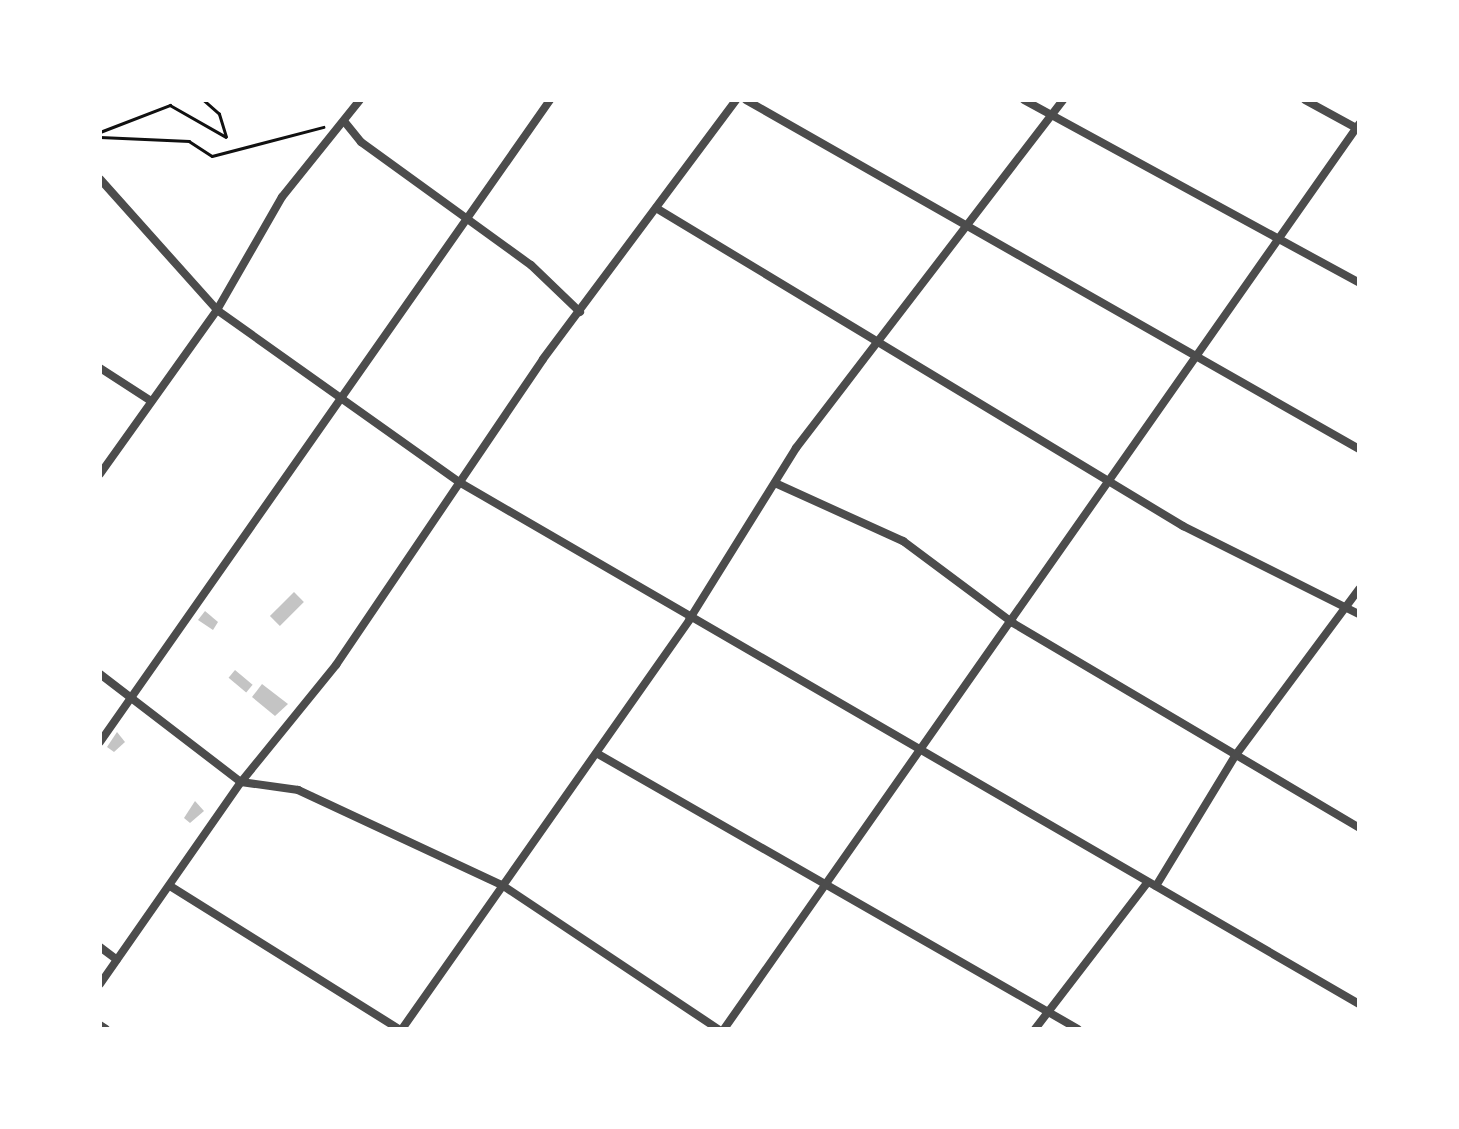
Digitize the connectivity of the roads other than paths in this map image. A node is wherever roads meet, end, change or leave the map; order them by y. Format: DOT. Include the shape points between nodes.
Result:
graph roads {
  1 [pos="360,100"];
  2 [pos="550,100"];
  3 [pos="736,100"];
  4 [pos="746,100"];
  5 [pos="1024,100"];
  6 [pos="1063,100"];
  7 [pos="1305,100"];
  8 [pos="1052,116"];
  9 [pos="344,121"];
  10 [pos="1358,127"];
  11 [pos="100,179"];
  12 [pos="656,208"];
  13 [pos="468,215"];
  14 [pos="966,228"];
  15 [pos="1279,241"];
  16 [pos="1359,284"];
  17 [pos="217,310"];
  18 [pos="580,312"];
  19 [pos="879,344"];
  20 [pos="1194,360"];
  21 [pos="100,368"];
  22 [pos="151,401"];
  23 [pos="342,401"];
  24 [pos="1359,449"];
  25 [pos="100,474"];
  26 [pos="1108,479"];
  27 [pos="459,482"];
  28 [pos="775,483"];
  29 [pos="1359,589"];
  30 [pos="1347,606"];
  31 [pos="1359,614"];
  32 [pos="689,620"];
  33 [pos="1013,624"];
  34 [pos="100,674"];
  35 [pos="134,698"];
  36 [pos="100,742"];
  37 [pos="918,750"];
  38 [pos="598,754"];
  39 [pos="1235,756"];
  40 [pos="241,782"];
  41 [pos="1359,828"];
  42 [pos="824,882"];
  43 [pos="1152,884"];
  44 [pos="502,885"];
  45 [pos="170,886"];
  46 [pos="100,947"];
  47 [pos="118,960"];
  48 [pos="100,984"];
  49 [pos="1359,1004"];
  50 [pos="1047,1010"];
  51 [pos="400,1029"];
  52 [pos="721,1029"];
  53 [pos="1035,1029"];
  54 [pos="1078,1029"];
  1 -- 9 [label="street"];
  2 -- 13 [label="street"];
  3 -- 12 [label="street"];
  4 -- 14 [label="street"];
  5 -- 8 [label="street"];
  6 -- 8 [label="street"];
  7 -- 10 [label="street"];
  8 -- 14 [label="street"];
  8 -- 15 [label="street"];
  9 -- 13 [label="street" via="362,142"];
  9 -- 17 [label="street" via="282,197"];
  10 -- 15 [label="street"];
  11 -- 17 [label="street"];
  12 -- 18 [label="street"];
  12 -- 19 [label="street"];
  13 -- 18 [label="street"];
  13 -- 23 [label="street"];
  14 -- 19 [label="street"];
  14 -- 20 [label="street"];
  15 -- 16 [label="street"];
  15 -- 20 [label="street"];
  17 -- 22 [label="street"];
  17 -- 23 [label="street"];
  18 -- 27 [label="street"];
  19 -- 26 [label="street"];
  19 -- 28 [label="street"];
  20 -- 24 [label="street"];
  20 -- 26 [label="street"];
  21 -- 22 [label="street"];
  22 -- 25 [label="street"];
  23 -- 27 [label="street"];
  23 -- 35 [label="street"];
  26 -- 30 [label="street" via="1308,593"];
  26 -- 33 [label="street"];
  27 -- 32 [label="street"];
  27 -- 40 [label="street" via="336,665"];
  28 -- 32 [label="street"];
  28 -- 33 [label="street" via="919,551"];
  29 -- 30 [label="street"];
  30 -- 31 [label="street"];
  30 -- 39 [label="street"];
  32 -- 37 [label="street"];
  32 -- 38 [label="street"];
  33 -- 37 [label="street"];
  33 -- 39 [label="street"];
  34 -- 35 [label="street"];
  35 -- 36 [label="street"];
  35 -- 40 [label="street"];
  37 -- 42 [label="street"];
  37 -- 43 [label="street"];
  38 -- 42 [label="street"];
  38 -- 44 [label="street"];
  39 -- 41 [label="street"];
  39 -- 43 [label="street"];
  40 -- 44 [label="street" via="298,790"];
  40 -- 45 [label="street"];
  42 -- 50 [label="street"];
  42 -- 52 [label="street"];
  43 -- 49 [label="street"];
  43 -- 50 [label="street"];
  44 -- 51 [label="street"];
  44 -- 52 [label="street"];
  45 -- 47 [label="street"];
  45 -- 51 [label="street"];
  46 -- 47 [label="street"];
  47 -- 48 [label="street"];
  50 -- 53 [label="street"];
  50 -- 54 [label="street"];
}
